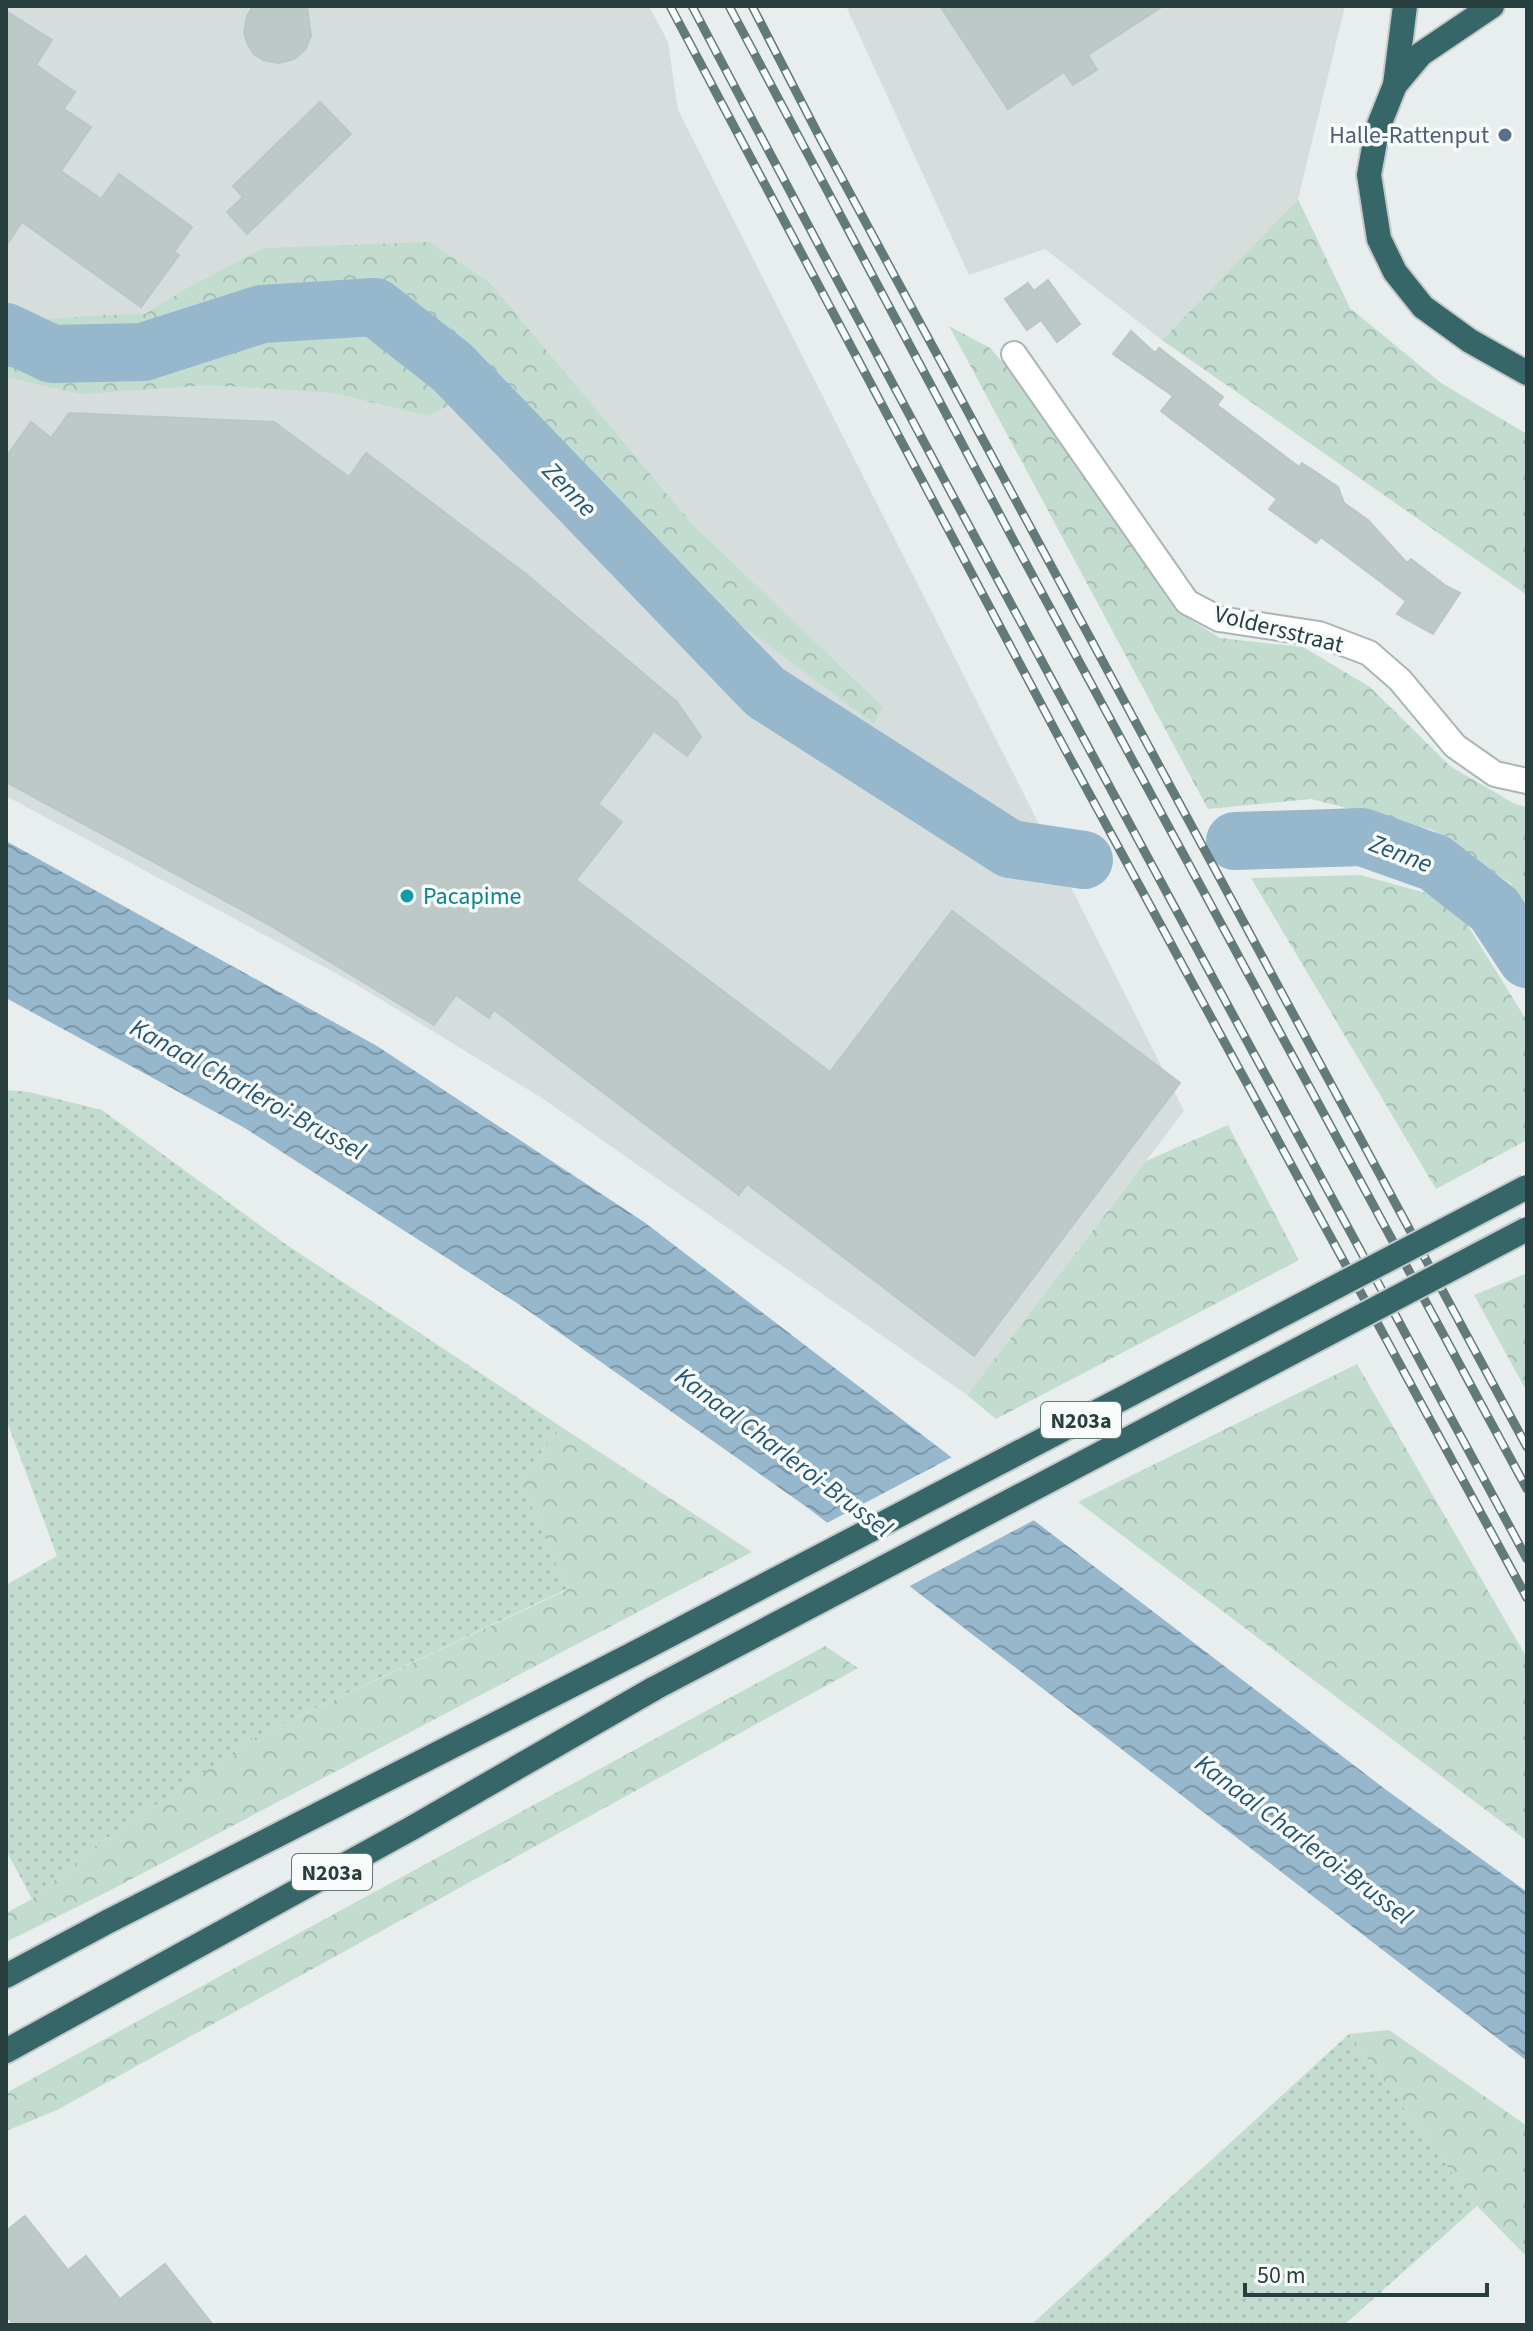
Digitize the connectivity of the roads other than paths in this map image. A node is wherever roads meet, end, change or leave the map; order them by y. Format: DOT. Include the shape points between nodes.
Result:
graph roads {
  1 [pos="1405,6"];
  2 [pos="1492,6"];
  3 [pos="1395,85"];
  4 [pos="1014,354"];
  5 [pos="1527,373"];
  6 [pos="1527,781"];
  7 [pos="1527,1187"];
  8 [pos="1527,1229"];
  9 [pos="6,1976"];
  10 [pos="6,2051"];
  1 -- 3 [label="highway"];
  2 -- 3 [label="highway" via="1421,54"];
  3 -- 5 [label="highway" via="1377,130 1369,175 1379,239 1395,272 1423,307"];
  4 -- 6 [label="street, Voldersstraat" via="1187,602 1219,619 1319,634 1369,653 1400,680 1455,746 1495,774"];
  7 -- 9 [label="highway, N203a, bridge"];
  8 -- 10 [label="highway, N203a, bridge" via="655,1688"];
}
